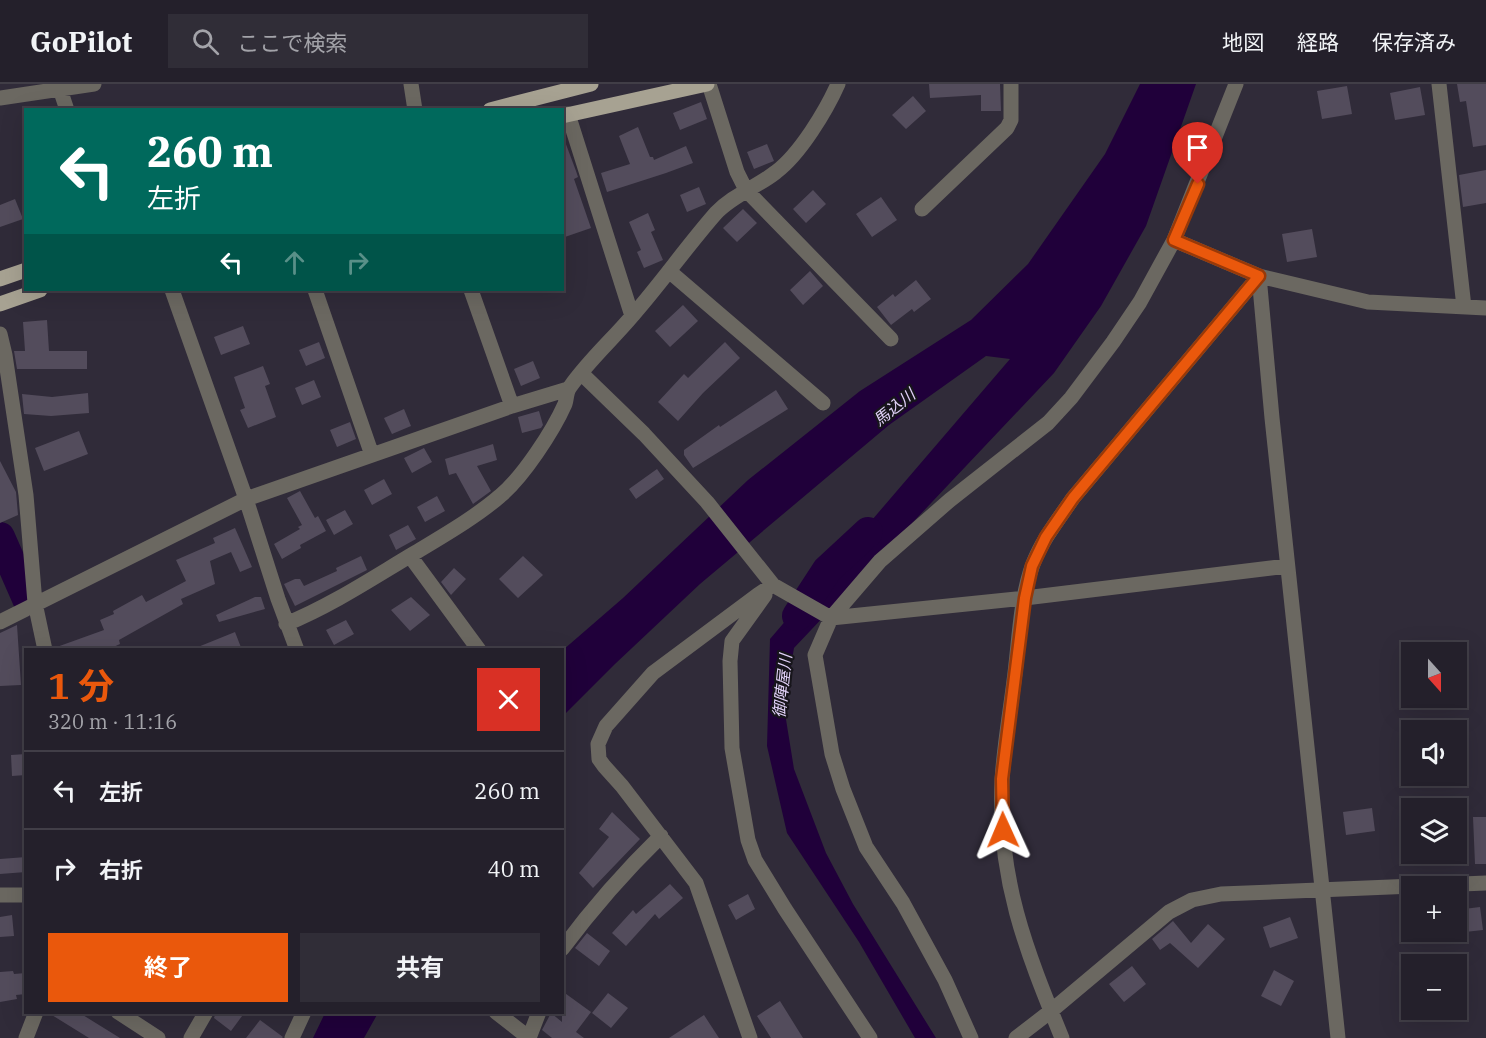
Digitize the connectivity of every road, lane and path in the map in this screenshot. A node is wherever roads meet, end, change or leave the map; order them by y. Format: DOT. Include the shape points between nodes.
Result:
graph roads {
  1 [pos="94,84"];
  2 [pos="411,84"];
  3 [pos="591,84"];
  4 [pos="708,84"];
  5 [pos="838,84"];
  6 [pos="1011,84"];
  7 [pos="1236,84"];
  8 [pos="1439,84"];
  9 [pos="60,89"];
  10 [pos="0,98"];
  11 [pos="66,108"];
  12 [pos="415,108"];
  13 [pos="498,108"];
  14 [pos="565,115"];
  15 [pos="746,190"];
  16 [pos="922,209"];
  17 [pos="1174,240"];
  18 [pos="24,271"];
  19 [pos="669,272"];
  20 [pos="1259,276"];
  21 [pos="0,279"];
  22 [pos="37,291"];
  23 [pos="172,291"];
  24 [pos="315,291"];
  25 [pos="471,291"];
  26 [pos="0,304"];
  27 [pos="1464,307"];
  28 [pos="1486,308"];
  29 [pos="632,316"];
  30 [pos="0,334"];
  31 [pos="891,339"];
  32 [pos="581,373"];
  33 [pos="568,389"];
  34 [pos="823,403"];
  35 [pos="512,406"];
  36 [pos="372,455"];
  37 [pos="246,499"];
  38 [pos="410,556"];
  39 [pos="1287,566"];
  40 [pos="769,580"];
  41 [pos="1025,598"];
  42 [pos="35,603"];
  43 [pos="831,618"];
  44 [pos="0,622"];
  45 [pos="286,624"];
  46 [pos="45,648"];
  47 [pos="296,648"];
  48 [pos="478,648"];
  49 [pos="661,837"];
  50 [pos="1486,883"];
  51 [pos="1323,890"];
  52 [pos="0,895"];
  53 [pos="24,895"];
  54 [pos="564,947"];
  55 [pos="1051,1011"];
  56 [pos="35,1014"];
  57 [pos="121,1014"];
  58 [pos="205,1014"];
  59 [pos="303,1014"];
  60 [pos="499,1014"];
  61 [pos="538,1014"];
  62 [pos="26,1038"];
  63 [pos="158,1038"];
  64 [pos="191,1038"];
  65 [pos="292,1038"];
  66 [pos="529,1038"];
  67 [pos="750,1038"];
  68 [pos="870,1038"];
  69 [pos="970,1038"];
  70 [pos="1016,1038"];
  71 [pos="1062,1038"];
  72 [pos="1338,1038"];
  1 -- 9 [label="street"];
  2 -- 12 [label="street"];
  3 -- 13 [label="main road"];
  4 -- 14 [label="main road"];
  4 -- 15 [label="street"];
  5 -- 15 [label="street" via="821,118 784,165"];
  6 -- 16 [label="street" via="1011,120 1007,128"];
  7 -- 17 [label="street"];
  8 -- 27 [label="street"];
  9 -- 10 [label="street"];
  9 -- 11 [label="street"];
  14 -- 29 [label="street"];
  15 -- 19 [label="street" via="718,212"];
  15 -- 31 [label="street"];
  17 -- 20 [label="street"];
  17 -- 43 [label="street" via="1140,302 1071,398 1048,423 899,543"];
  18 -- 21 [label="main road"];
  19 -- 29 [label="street"];
  19 -- 34 [label="street"];
  20 -- 27 [label="street" via="1368,302"];
  20 -- 39 [label="street"];
  20 -- 41 [label="street" via="1073,498 1032,566"];
  22 -- 26 [label="main road"];
  23 -- 37 [label="street"];
  24 -- 36 [label="street"];
  25 -- 35 [label="street"];
  27 -- 28 [label="street"];
  29 -- 32 [label="street"];
  30 -- 42 [label="street" via="26,495"];
  32 -- 33 [label="street"];
  32 -- 40 [label="street" via="707,502"];
  33 -- 35 [label="street"];
  33 -- 38 [label="street" via="566,402 544,440 506,491"];
  35 -- 36 [label="street"];
  36 -- 37 [label="street"];
  37 -- 42 [label="street"];
  37 -- 45 [label="street"];
  38 -- 45 [label="street" via="320,610"];
  38 -- 48 [label="street"];
  39 -- 41 [label="street"];
  39 -- 51 [label="street"];
  40 -- 43 [label="street"];
  40 -- 49 [label="street" via="759,594 653,673 606,726 598,744 599,759"];
  40 -- 68 [label="street" via="732,640 730,661 732,747 748,840 755,860 785,909"];
  41 -- 43 [label="street"];
  41 -- 55 [label="street" via="1002,779 1004,845 1016,914"];
  42 -- 44 [label="street"];
  42 -- 46 [label="street"];
  43 -- 69 [label="street" via="815,655 832,754 843,789 866,848 924,941"];
  45 -- 47 [label="street"];
  49 -- 54 [label="street" via="627,869"];
  49 -- 67 [label="street" via="696,883"];
  50 -- 51 [label="street"];
  51 -- 55 [label="street" via="1198,897 1163,916"];
  51 -- 72 [label="street"];
  52 -- 53 [label="street"];
  55 -- 70 [label="street"];
  55 -- 71 [label="street"];
  56 -- 62 [label="street"];
  57 -- 63 [label="street"];
  58 -- 64 [label="street"];
  59 -- 65 [label="street"];
  60 -- 66 [label="street"];
  61 -- 66 [label="street"];
}
